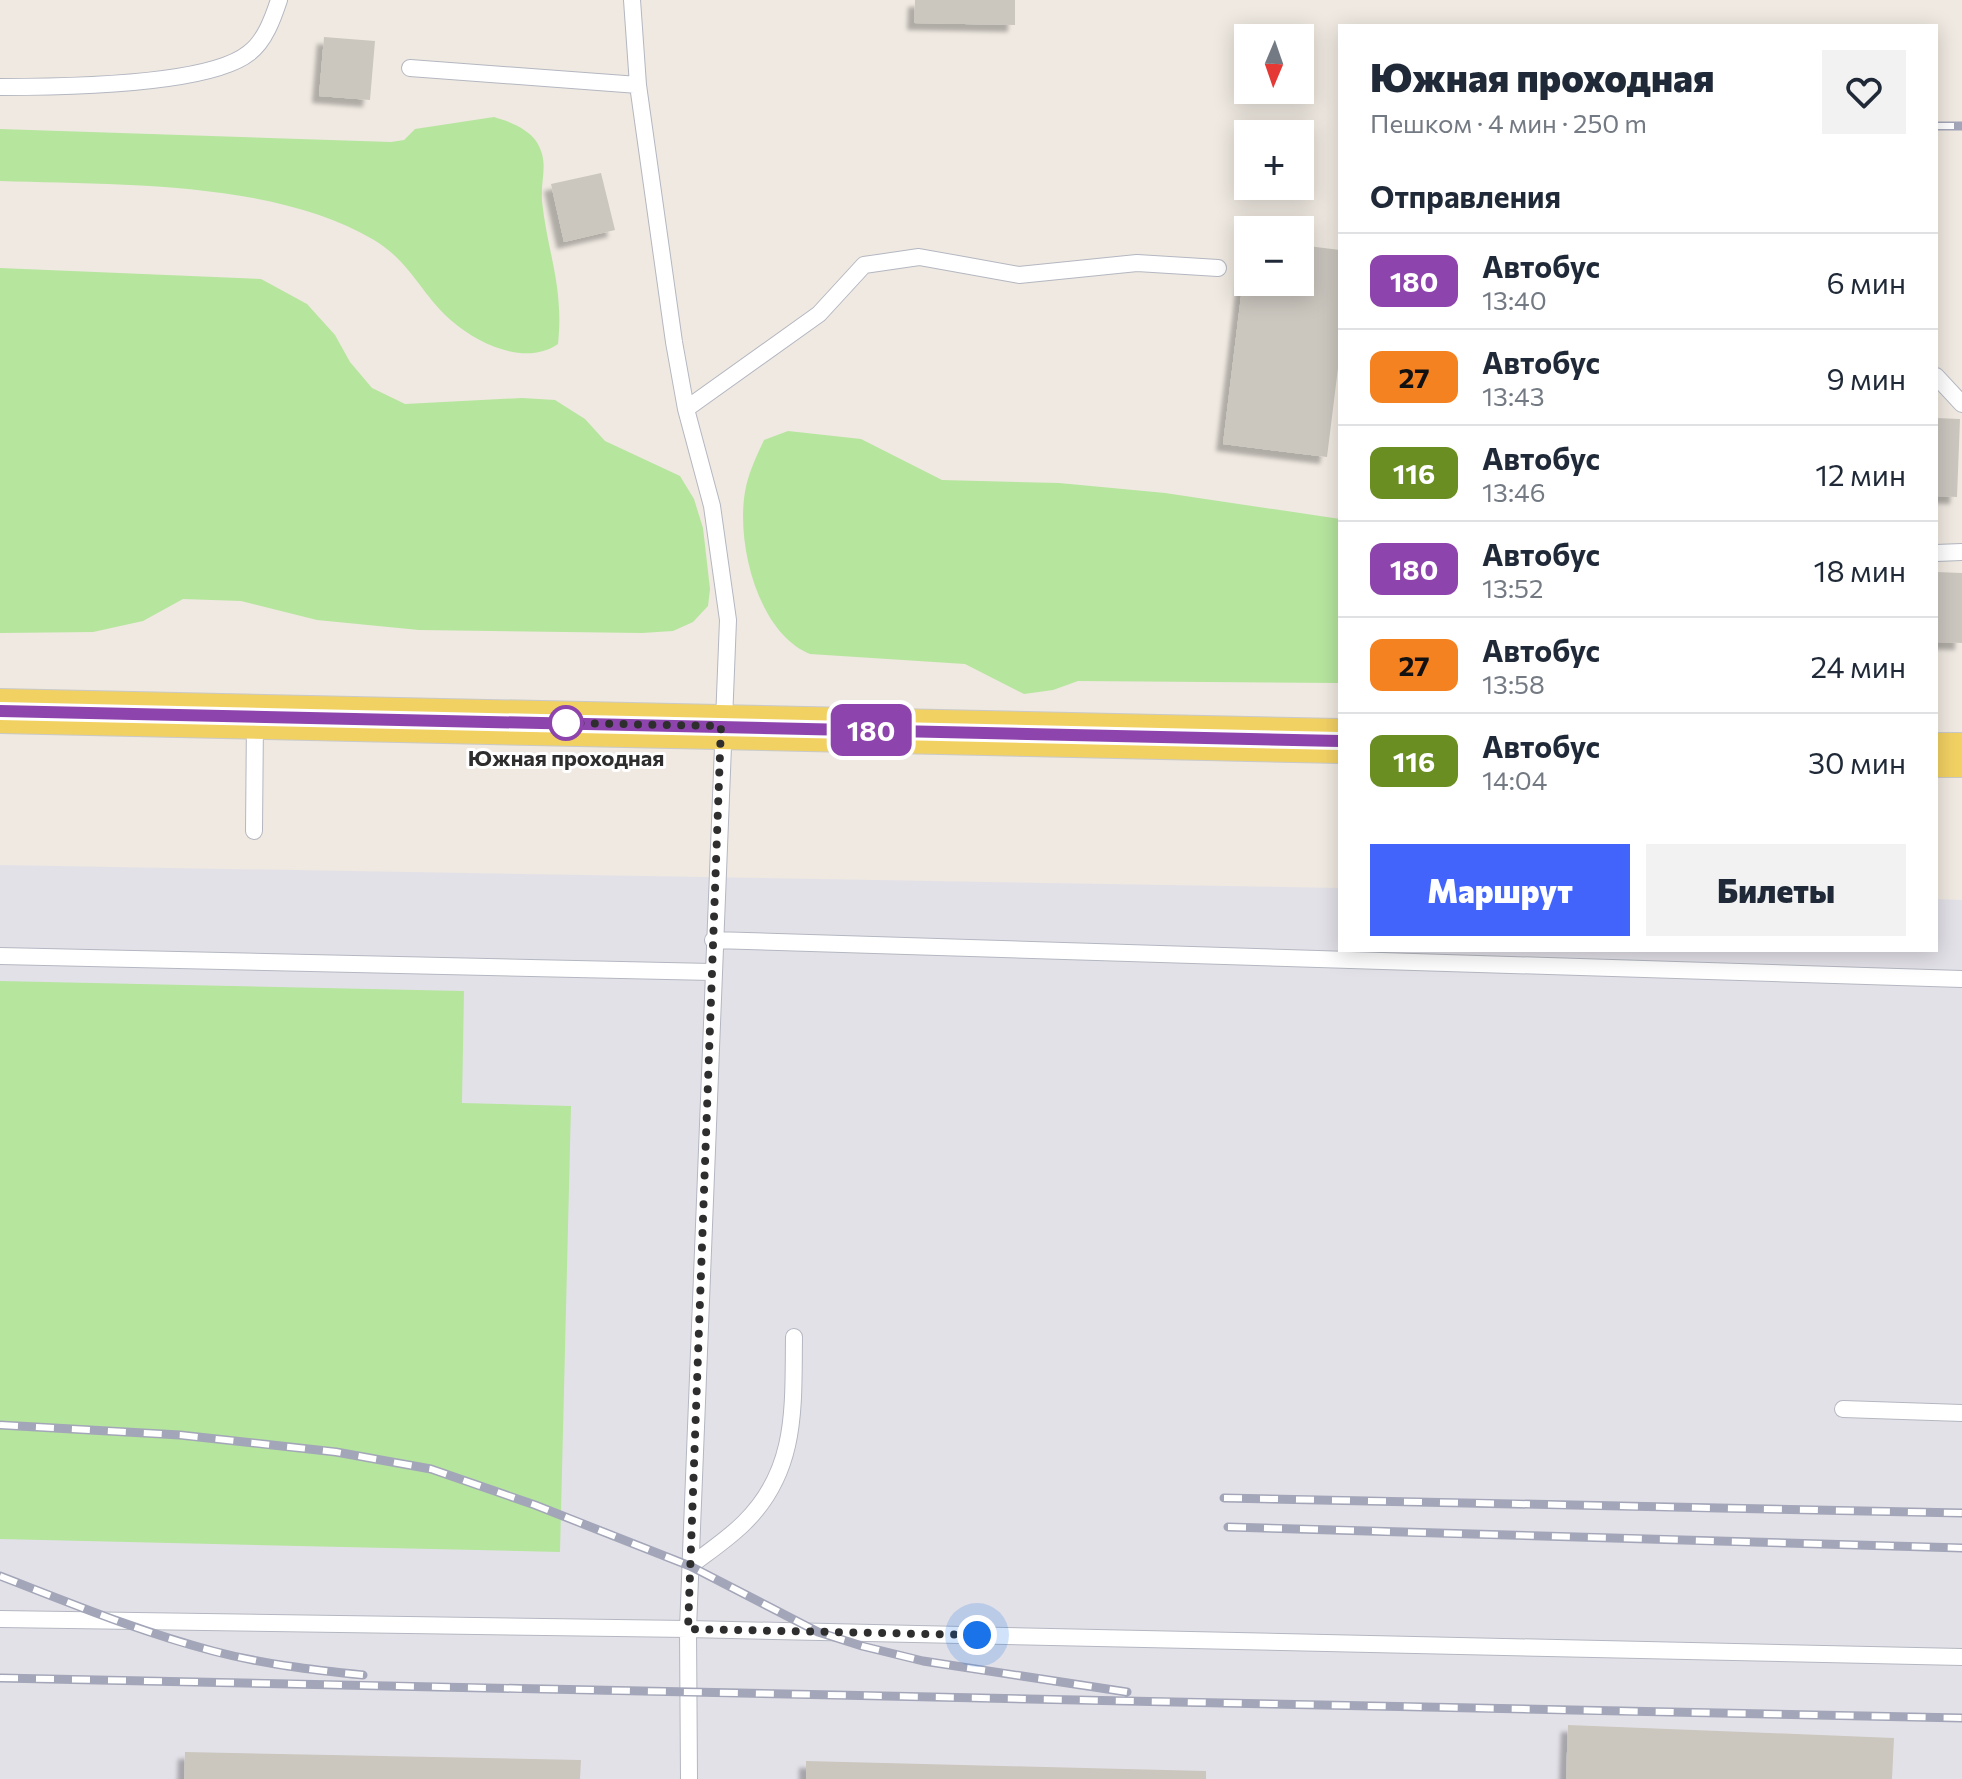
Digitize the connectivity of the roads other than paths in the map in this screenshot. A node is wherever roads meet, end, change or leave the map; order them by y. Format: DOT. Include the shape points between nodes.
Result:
graph roads {
  1 [pos="279,0"];
  2 [pos="632,0"];
  3 [pos="410,68"];
  4 [pos="638,85"];
  5 [pos="0,87"];
  6 [pos="1218,268"];
  7 [pos="1938,378"];
  8 [pos="1962,404"];
  9 [pos="686,409"];
  10 [pos="1962,552"];
  11 [pos="1938,553"];
  12 [pos="0,711"];
  13 [pos="255,717"];
  14 [pos="721,726"];
  15 [pos="1338,741"];
  16 [pos="1938,755"];
  17 [pos="1962,755"];
  18 [pos="254,831"];
  19 [pos="713,940"];
  20 [pos="0,956"];
  21 [pos="712,972"];
  22 [pos="1962,979"];
  23 [pos="794,1337"];
  24 [pos="1843,1409"];
  25 [pos="1962,1413"];
  26 [pos="690,1566"];
  27 [pos="0,1619"];
  28 [pos="688,1629"];
  29 [pos="1962,1657"];
  30 [pos="689,1779"];
  1 -- 5 [label="lane" via="271,24 249,54 200,72 81,88"];
  2 -- 4 [label="lane"];
  3 -- 4 [label="lane"];
  4 -- 9 [label="lane"];
  6 -- 9 [label="lane" via="1137,263 1019,275 919,257 864,265 819,314"];
  7 -- 8 [label="lane"];
  9 -- 14 [label="lane" via="723,572 728,620"];
  10 -- 11 [label="lane"];
  12 -- 13 [label="main road"];
  13 -- 14 [label="main road"];
  13 -- 18 [label="lane"];
  14 -- 15 [label="main road"];
  14 -- 19 [label="lane"];
  16 -- 17 [label="main road"];
  19 -- 21 [label="lane"];
  19 -- 22 [label="lane"];
  20 -- 21 [label="lane"];
  21 -- 26 [label="lane"];
  23 -- 26 [label="lane" via="793,1416 781,1472 743,1524"];
  24 -- 25 [label="lane"];
  26 -- 28 [label="lane"];
  27 -- 28 [label="lane"];
  28 -- 29 [label="lane"];
  28 -- 30 [label="lane"];
}
